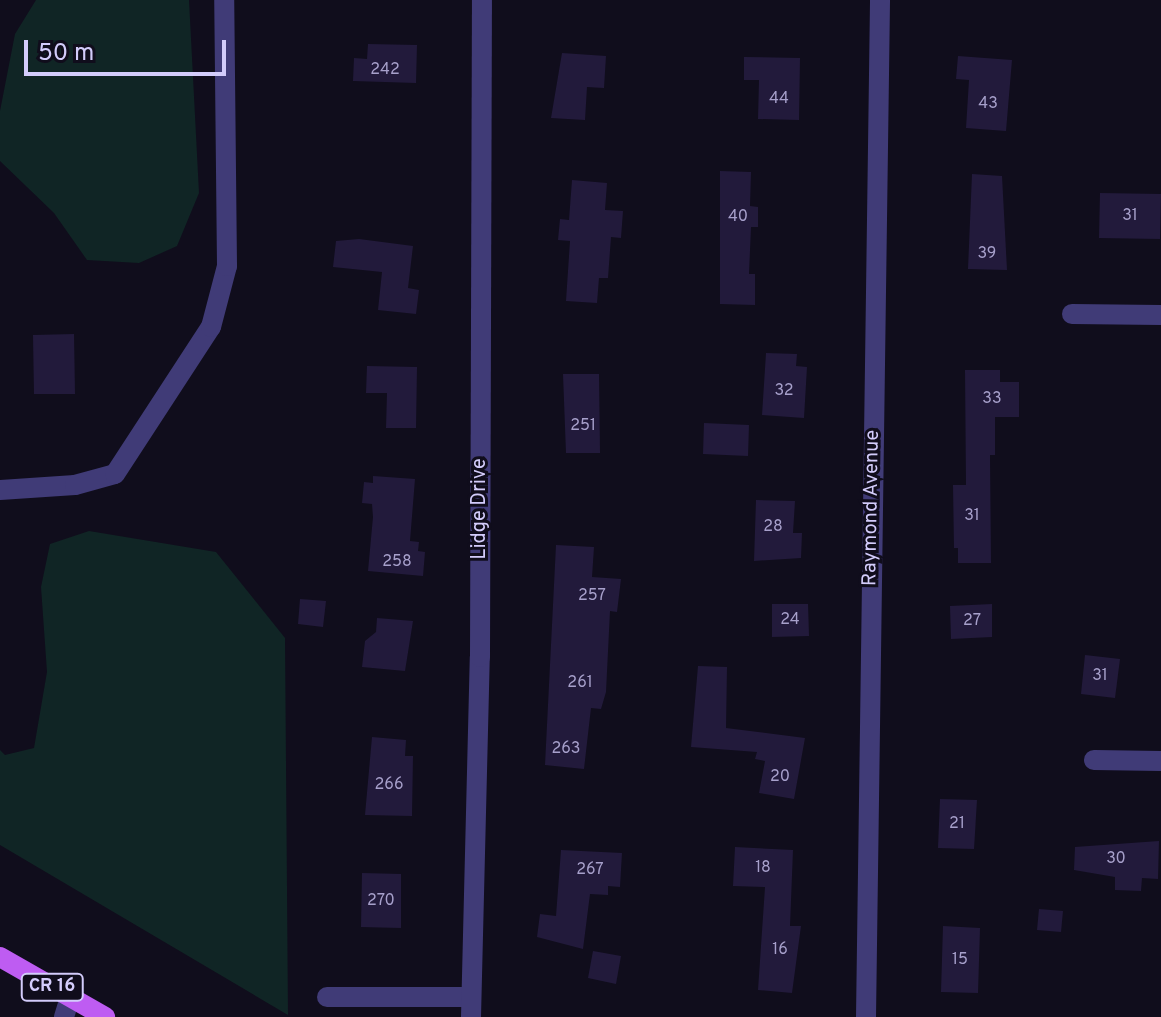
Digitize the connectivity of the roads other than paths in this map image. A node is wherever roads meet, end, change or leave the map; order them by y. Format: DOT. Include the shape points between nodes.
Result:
graph roads {
  1 [pos="224,0"];
  2 [pos="482,0"];
  3 [pos="880,0"];
  4 [pos="1072,314"];
  5 [pos="1161,315"];
  6 [pos="0,490"];
  7 [pos="1094,760"];
  8 [pos="1161,761"];
  9 [pos="0,957"];
  10 [pos="327,997"];
  11 [pos="67,1007"];
  12 [pos="471,1007"];
  13 [pos="105,1017"];
  14 [pos="866,1017"];
  1 -- 6 [label="street" via="227,266 211,327 115,474 75,485"];
  2 -- 12 [label="street, Lidge Drive" via="480,657"];
  3 -- 14 [label="street, Raymond Avenue"];
  4 -- 5 [label="street"];
  7 -- 8 [label="street"];
  9 -- 11 [label="main road, CR 16"];
  10 -- 12 [label="street"];
  11 -- 13 [label="main road, CR 16"];
}
